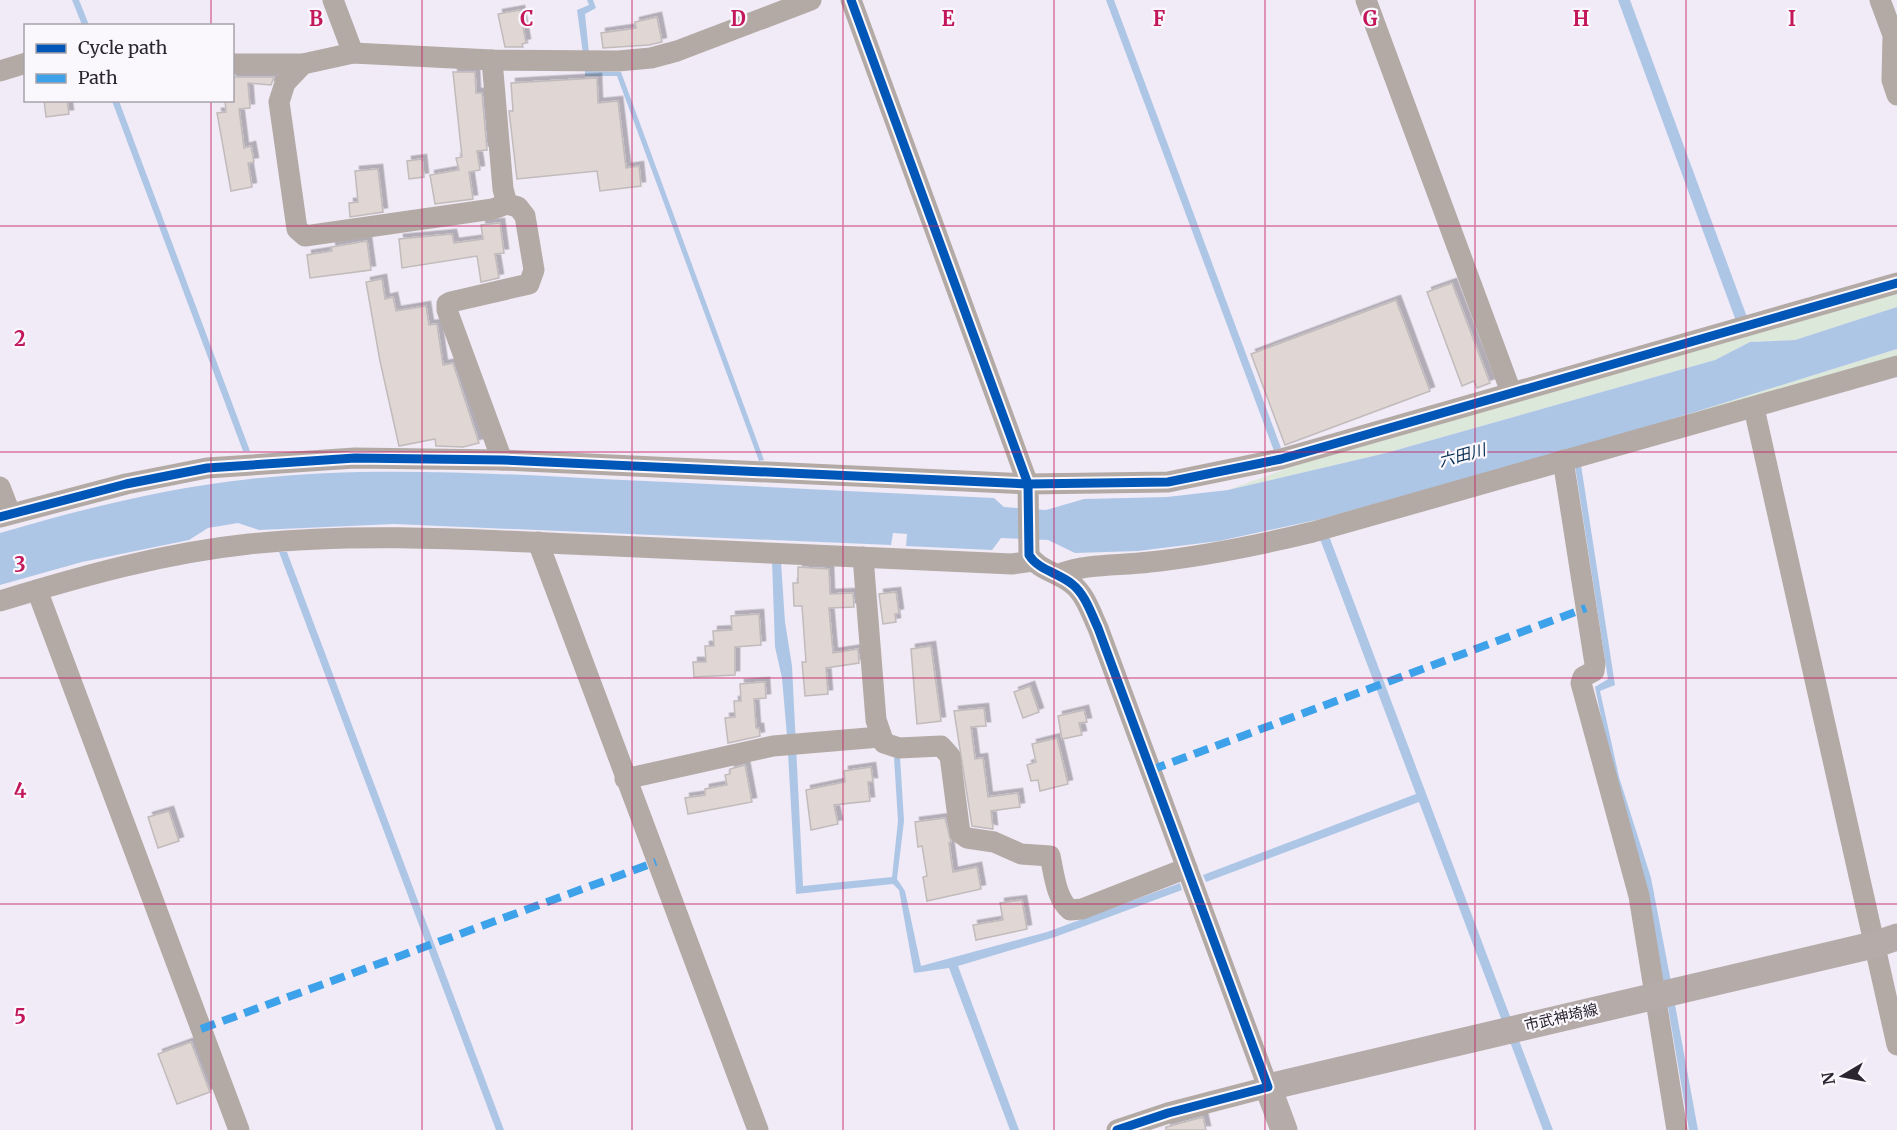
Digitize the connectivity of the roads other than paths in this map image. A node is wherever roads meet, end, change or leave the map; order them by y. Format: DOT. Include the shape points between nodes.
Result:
graph roads {
  1 [pos="333,0"];
  2 [pos="811,0"];
  3 [pos="851,0"];
  4 [pos="1366,0"];
  5 [pos="1880,0"];
  6 [pos="353,53"];
  7 [pos="492,60"];
  8 [pos="24,64"];
  9 [pos="234,64"];
  10 [pos="303,64"];
  11 [pos="0,70"];
  12 [pos="1897,95"];
  13 [pos="507,204"];
  14 [pos="1897,283"];
  15 [pos="1897,366"];
  16 [pos="1511,392"];
  17 [pos="1754,408"];
  18 [pos="502,460"];
  19 [pos="1563,460"];
  20 [pos="0,487"];
  21 [pos="1029,494"];
  22 [pos="5,515"];
  23 [pos="538,542"];
  24 [pos="1030,554"];
  25 [pos="863,557"];
  26 [pos="1059,574"];
  27 [pos="37,590"];
  28 [pos="0,601"];
  29 [pos="880,737"];
  30 [pos="625,779"];
  31 [pos="1187,868"];
  32 [pos="1885,940"];
  33 [pos="1655,995"];
  34 [pos="1897,1045"];
  35 [pos="1268,1087"];
  36 [pos="239,1130"];
  37 [pos="758,1130"];
  38 [pos="1117,1130"];
  39 [pos="1284,1130"];
  40 [pos="1677,1130"];
  1 -- 6 [label="street"];
  2 -- 7 [label="street" via="651,58"];
  3 -- 21 [label="street"];
  4 -- 16 [label="street"];
  5 -- 12 [label="street" via="1893,35 1892,80"];
  6 -- 7 [label="street"];
  6 -- 10 [label="street"];
  7 -- 13 [label="street"];
  8 -- 11 [label="street"];
  9 -- 10 [label="street"];
  10 -- 13 [label="street" via="285,83 279,102 297,229 305,236"];
  13 -- 18 [label="street" via="518,207 525,216 534,270 529,284 447,304"];
  14 -- 16 [label="street"];
  15 -- 17 [label="street"];
  16 -- 21 [label="street" via="1281,459 1168,482"];
  17 -- 19 [label="street"];
  17 -- 32 [label="street"];
  18 -- 21 [label="street"];
  18 -- 22 [label="street" via="355,458 207,468"];
  19 -- 26 [label="street" via="1239,550 1080,566"];
  19 -- 33 [label="street" via="1595,664 1581,683 1639,896"];
  20 -- 22 [label="street"];
  21 -- 24 [label="street"];
  23 -- 25 [label="street"];
  23 -- 27 [label="street" via="352,539 249,544 136,563"];
  23 -- 30 [label="street"];
  24 -- 25 [label="street" via="1012,564"];
  24 -- 26 [label="street"];
  25 -- 29 [label="street"];
  26 -- 31 [label="street" via="1074,585 1098,628"];
  27 -- 28 [label="street"];
  27 -- 36 [label="street"];
  29 -- 30 [label="street" via="792,745"];
  29 -- 31 [label="street" via="884,744 899,748 946,749 960,833 1020,854 1050,856 1060,895 1070,910 1082,909"];
  30 -- 37 [label="street"];
  31 -- 35 [label="street"];
  32 -- 33 [label="main road, 市武神埼線"];
  32 -- 34 [label="street"];
  33 -- 35 [label="main road, 市武神埼線"];
  33 -- 40 [label="street"];
  35 -- 38 [label="street"];
  35 -- 39 [label="main road"];
}
